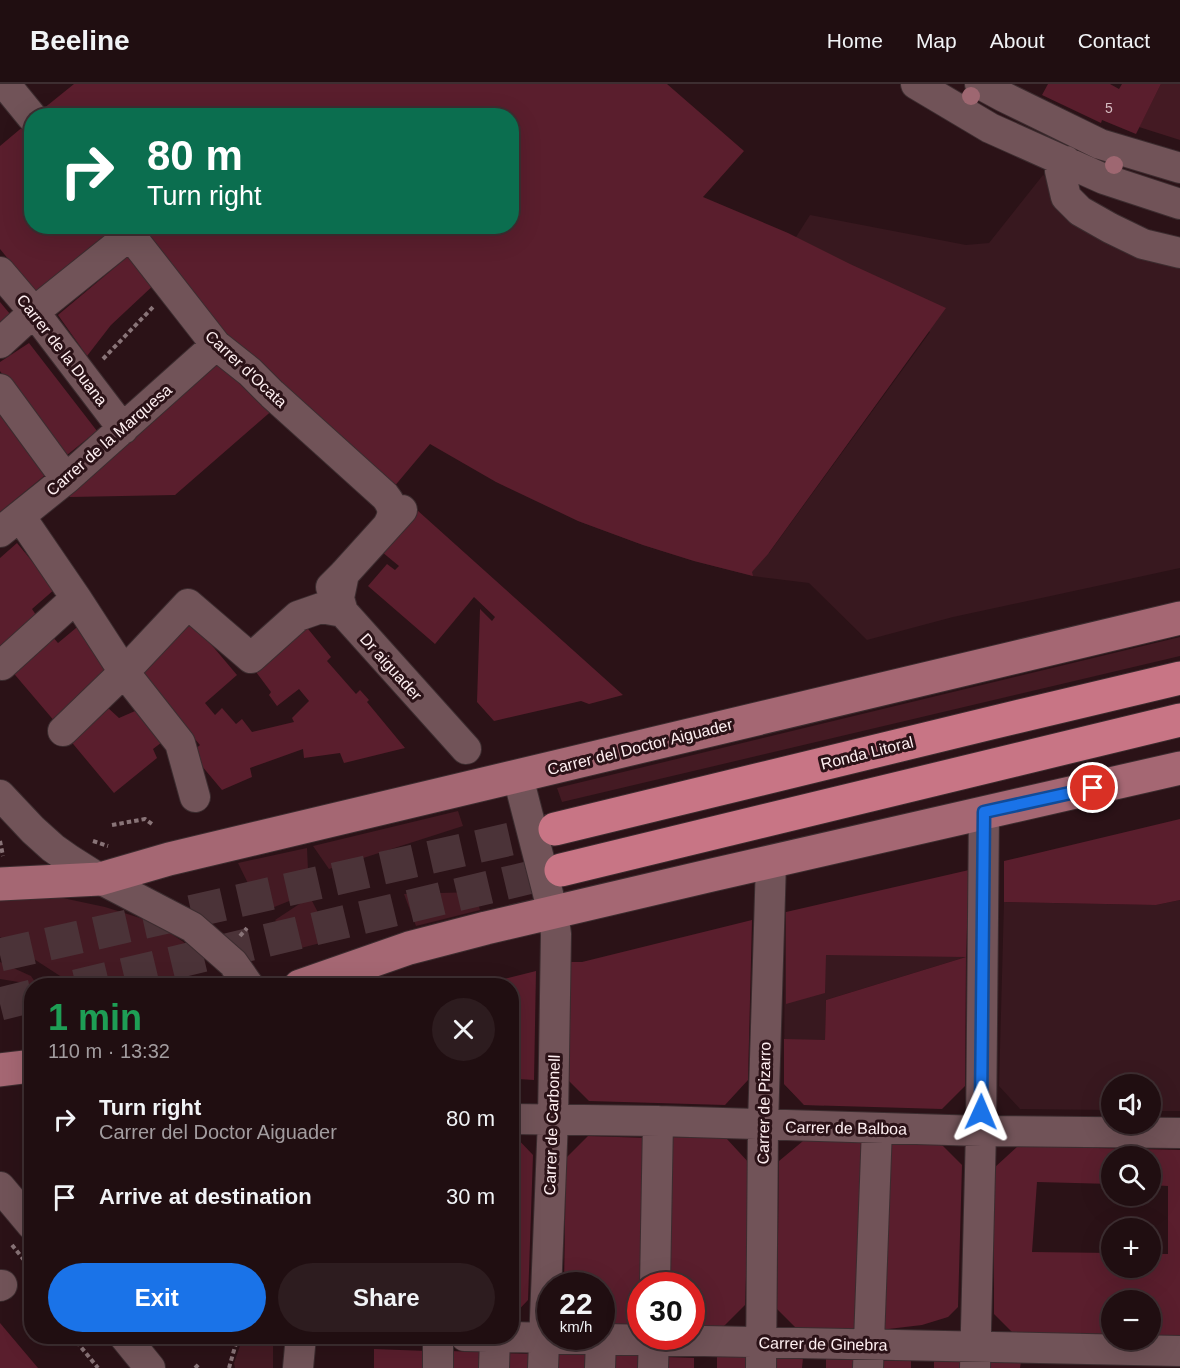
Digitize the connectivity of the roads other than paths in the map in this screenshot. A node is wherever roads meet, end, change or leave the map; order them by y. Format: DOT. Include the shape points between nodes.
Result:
graph roads {
  1 [pos="5,84"];
  2 [pos="916,84"];
  3 [pos="980,84"];
  4 [pos="25,108"];
  5 [pos="1066,161"];
  6 [pos="1180,168"];
  7 [pos="1180,204"];
  8 [pos="123,234"];
  9 [pos="128,234"];
  10 [pos="1180,253"];
  11 [pos="0,273"];
  12 [pos="34,312"];
  13 [pos="0,343"];
  14 [pos="216,345"];
  15 [pos="0,389"];
  16 [pos="123,429"];
  17 [pos="66,479"];
  18 [pos="10,524"];
  19 [pos="344,574"];
  20 [pos="76,598"];
  21 [pos="343,612"];
  22 [pos="301,616"];
  23 [pos="1180,618"];
  24 [pos="2,665"];
  25 [pos="124,672"];
  26 [pos="1180,678"];
  27 [pos="1180,720"];
  28 [pos="63,731"];
  29 [pos="466,749"];
  30 [pos="1180,768"];
  31 [pos="518,777"];
  32 [pos="0,795"];
  33 [pos="195,797"];
  34 [pos="984,812"];
  35 [pos="555,829"];
  36 [pos="771,862"];
  37 [pos="2,870"];
  38 [pos="561,870"];
  39 [pos="100,879"];
  40 [pos="553,913"];
  41 [pos="243,978"];
  42 [pos="323,978"];
  43 [pos="24,1067"];
  44 [pos="0,1070"];
  45 [pos="519,1119"];
  46 [pos="553,1119"];
  47 [pos="658,1121"];
  48 [pos="763,1125"];
  49 [pos="877,1128"];
  50 [pos="981,1131"];
  51 [pos="1180,1133"];
  52 [pos="0,1187"];
  53 [pos="19,1231"];
  54 [pos="547,1272"];
  55 [pos="655,1272"];
  56 [pos="519,1337"];
  57 [pos="537,1338"];
  58 [pos="130,1344"];
  59 [pos="438,1344"];
  60 [pos="495,1344"];
  61 [pos="544,1350"];
  62 [pos="636,1350"];
  63 [pos="669,1350"];
  64 [pos="1180,1351"];
  65 [pos="600,1354"];
  66 [pos="707,1355"];
  67 [pos="762,1355"];
  68 [pos="814,1356"];
  69 [pos="868,1356"];
  70 [pos="920,1357"];
  71 [pos="975,1358"];
  72 [pos="1033,1358"];
  73 [pos="150,1368"];
  74 [pos="438,1368"];
  75 [pos="494,1368"];
  76 [pos="543,1368"];
  1 -- 4 [label="street"];
  2 -- 5 [label="street" via="990,128"];
  3 -- 6 [label="street" via="1100,144"];
  5 -- 7 [label="street" via="1104,179"];
  5 -- 10 [label="street" via="1060,171 1066,197 1080,211 1143,244"];
  8 -- 12 [label="street"];
  9 -- 14 [label="street, Carrer d'Ocata"];
  11 -- 12 [label="street, Carrer de la Duana"];
  12 -- 13 [label="street"];
  12 -- 16 [label="street, Carrer de la Duana"];
  14 -- 16 [label="street, Carrer de la Marquesa"];
  14 -- 19 [label="street, Carrer d'Ocata" via="397,497 388,525"];
  15 -- 17 [label="street"];
  16 -- 17 [label="street, Carrer de la Marquesa"];
  17 -- 18 [label="street, Carrer de la Marquesa"];
  18 -- 20 [label="street"];
  19 -- 21 [label="street" via="339,598"];
  19 -- 22 [label="street"];
  20 -- 24 [label="street"];
  20 -- 25 [label="street"];
  21 -- 22 [label="street" via="321,608"];
  21 -- 29 [label="street, Dr aiguader"];
  22 -- 25 [label="street" via="251,658 188,604"];
  23 -- 31 [label="main road, Carrer del Doctor Aiguader"];
  25 -- 28 [label="street"];
  25 -- 33 [label="street" via="180,743"];
  26 -- 35 [label="highway, Ronda Litoral"];
  27 -- 38 [label="highway"];
  30 -- 34 [label="main road"];
  31 -- 39 [label="main road, Carrer del Doctor Aiguader" via="169,859"];
  31 -- 40 [label="street, Carrer de Carbonell"];
  32 -- 39 [label="street" via="53,848"];
  34 -- 36 [label="main road"];
  34 -- 50 [label="street"];
  36 -- 40 [label="main road"];
  36 -- 48 [label="street, Carrer de Pizarro"];
  37 -- 39 [label="main road, Carrer del Doctor Aiguader"];
  39 -- 41 [label="street" via="192,927 233,963"];
  40 -- 42 [label="main road" via="409,948"];
  40 -- 46 [label="street, Carrer de Carbonell"];
  43 -- 44 [label="main road"];
  45 -- 46 [label="street, Carrer de Balboa"];
  46 -- 47 [label="street, Carrer de Balboa"];
  46 -- 54 [label="street, Carrer de Carbonell"];
  47 -- 48 [label="street, Carrer de Balboa"];
  47 -- 55 [label="street"];
  48 -- 49 [label="street, Carrer de Balboa"];
  48 -- 67 [label="street, Carrer de Pizarro"];
  49 -- 50 [label="street, Carrer de Balboa"];
  49 -- 69 [label="street"];
  50 -- 51 [label="street, Carrer de Balboa"];
  50 -- 71 [label="street"];
  52 -- 53 [label="street"];
  56 -- 57 [label="street, Carrer de Ginebra"];
  58 -- 73 [label="street"];
  59 -- 74 [label="street"];
  60 -- 75 [label="street"];
  61 -- 76 [label="street, Carrer de Carbonell"];
  62 -- 65 [label="street, Carrer de Ginebra"];
  63 -- 66 [label="street, Carrer de Ginebra"];
  64 -- 72 [label="street, Carrer de Ginebra"];
  66 -- 67 [label="street, Carrer de Ginebra"];
  67 -- 68 [label="street, Carrer de Ginebra"];
  68 -- 69 [label="street, Carrer de Ginebra"];
  69 -- 70 [label="street, Carrer de Ginebra"];
  70 -- 71 [label="street, Carrer de Ginebra"];
  71 -- 72 [label="street, Carrer de Ginebra"];
}
